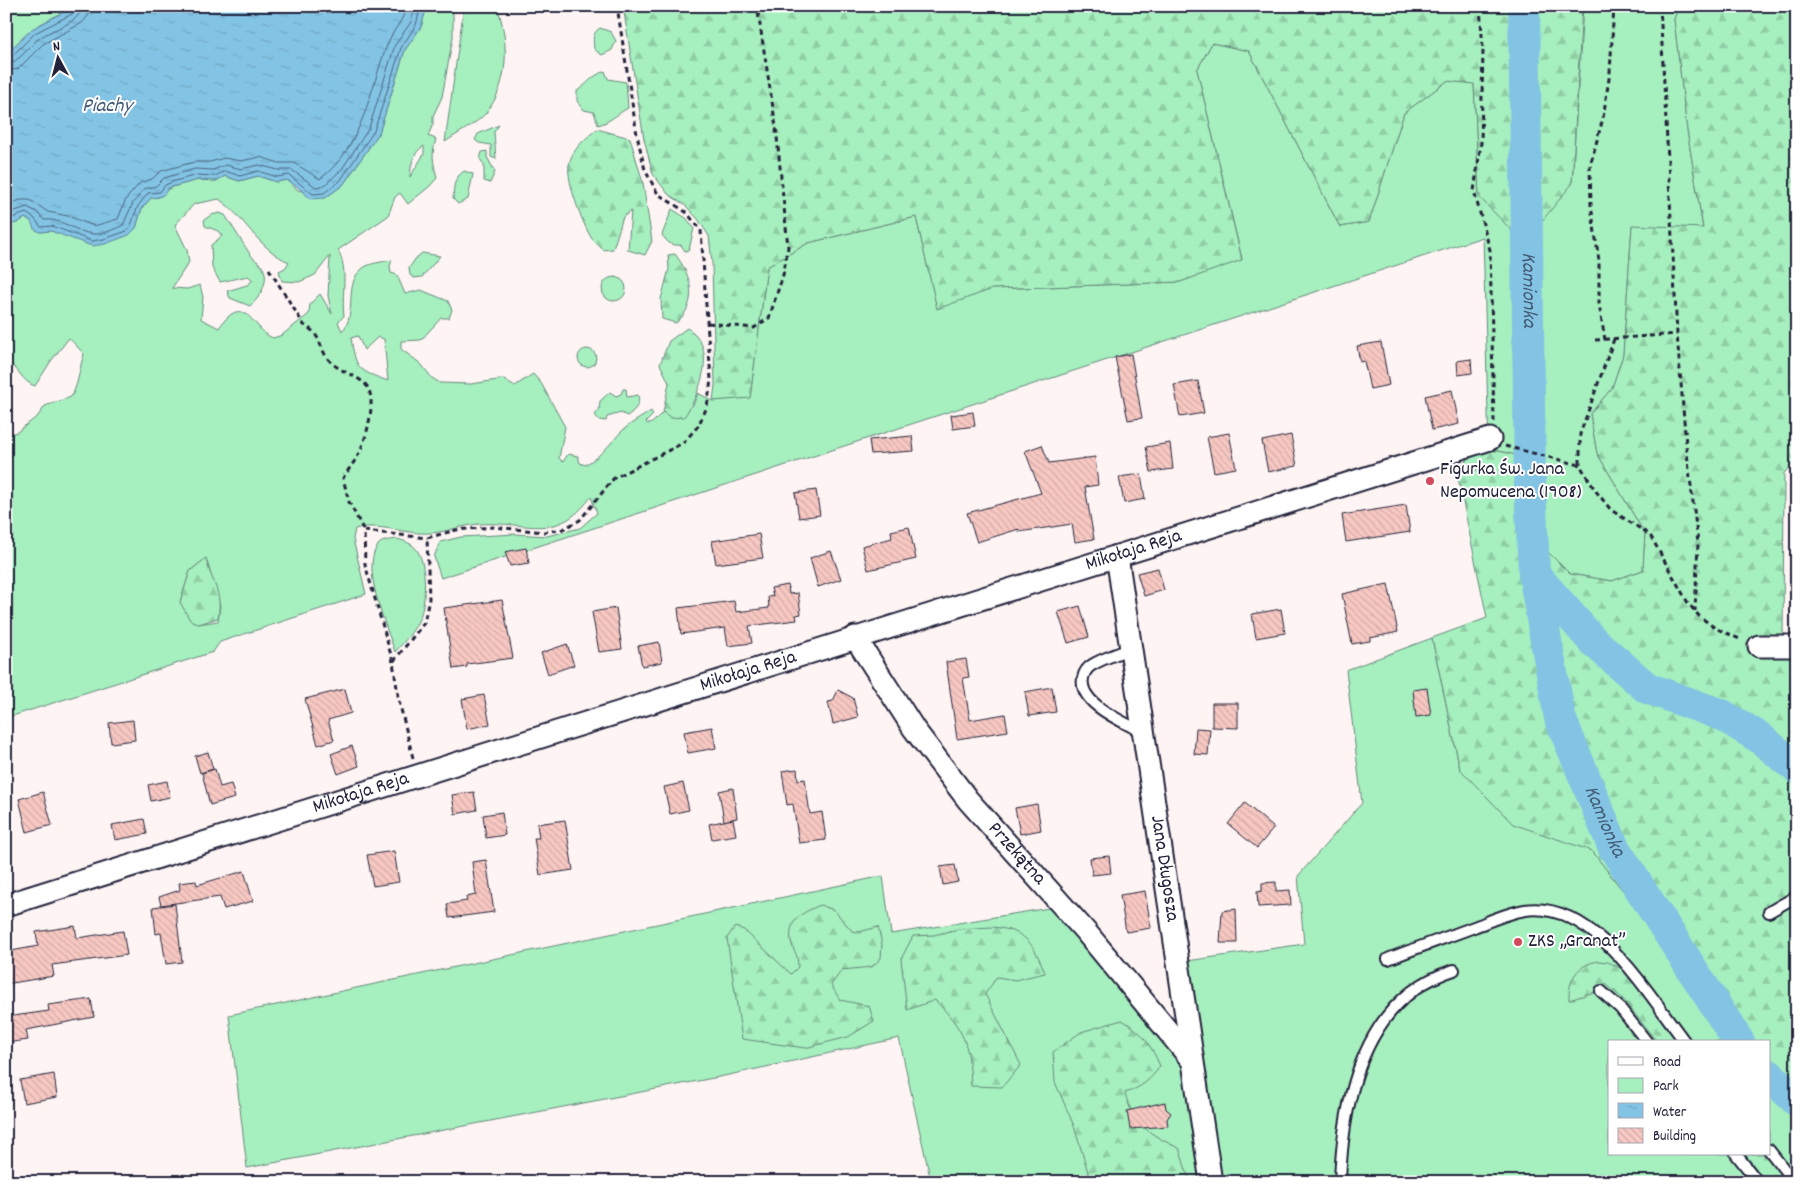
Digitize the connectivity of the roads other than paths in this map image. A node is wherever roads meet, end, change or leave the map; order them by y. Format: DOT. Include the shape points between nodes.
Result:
graph roads {
  1 [pos="1495,442"];
  2 [pos="1117,556"];
  3 [pos="856,637"];
  4 [pos="1759,646"];
  5 [pos="1797,646"];
  6 [pos="1131,648"];
  7 [pos="1143,732"];
  8 [pos="1797,896"];
  9 [pos="6,905"];
  10 [pos="1769,912"];
  11 [pos="1388,959"];
  12 [pos="1454,970"];
  13 [pos="1601,991"];
  14 [pos="1645,1040"];
  15 [pos="1683,1040"];
  16 [pos="1192,1060"];
  17 [pos="1770,1151"];
  18 [pos="1738,1156"];
  19 [pos="1211,1182"];
  20 [pos="1340,1182"];
  21 [pos="1758,1182"];
  22 [pos="1794,1182"];
  1 -- 2 [label="street, Mikołaja Reja"];
  2 -- 3 [label="street, Mikołaja Reja"];
  2 -- 6 [label="street, Jana Długosza"];
  3 -- 9 [label="street, Mikołaja Reja"];
  3 -- 16 [label="street, Przekątna" via="914,729 968,800 1086,932"];
  4 -- 5 [label="street"];
  6 -- 7 [label="street, Jana Długosza"];
  6 -- 7 [label="lane" via="1091,666 1084,673 1082,683 1095,704"];
  7 -- 16 [label="street, Jana Długosza"];
  8 -- 10 [label="lane"];
  11 -- 15 [label="lane" via="1511,913 1538,909 1559,913 1577,919 1596,933 1622,960"];
  12 -- 20 [label="lane" via="1409,993 1377,1028 1366,1048 1356,1076 1341,1147"];
  13 -- 14 [label="lane" via="1620,1008"];
  16 -- 19 [label="street, Jana Długosza"];
  17 -- 22 [label="lane"];
  18 -- 21 [label="lane"];
}
